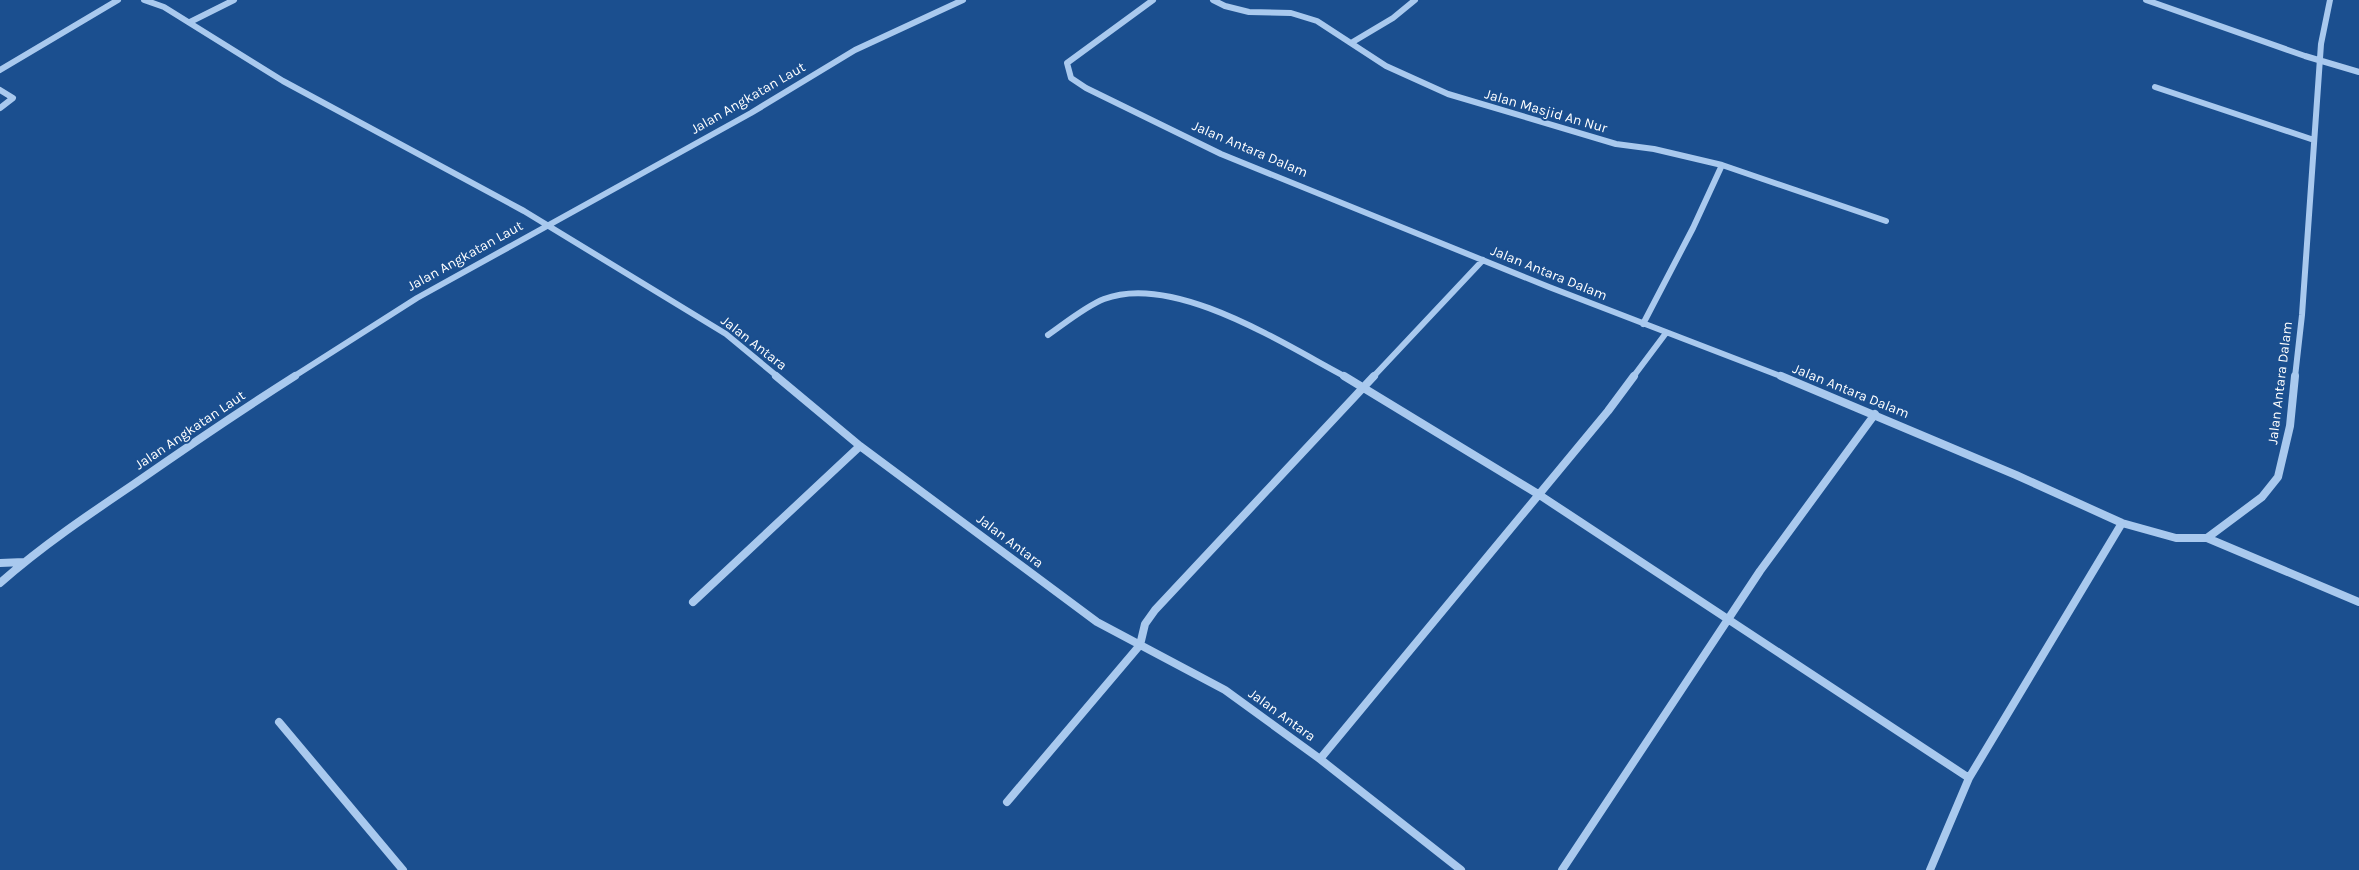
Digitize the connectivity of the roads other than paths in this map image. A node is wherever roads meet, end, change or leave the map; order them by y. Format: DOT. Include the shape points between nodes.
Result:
graph roads {
  1 [pos="118,0"];
  2 [pos="144,0"];
  3 [pos="234,0"];
  4 [pos="963,0"];
  5 [pos="1153,0"];
  6 [pos="1213,0"];
  7 [pos="1415,0"];
  8 [pos="2146,0"];
  9 [pos="2330,0"];
  10 [pos="190,22"];
  11 [pos="1351,43"];
  12 [pos="2320,62"];
  13 [pos="0,70"];
  14 [pos="2359,72"];
  15 [pos="2155,87"];
  16 [pos="0,90"];
  17 [pos="0,108"];
  18 [pos="2314,140"];
  19 [pos="1722,165"];
  20 [pos="1886,221"];
  21 [pos="548,225"];
  22 [pos="1483,260"];
  23 [pos="1643,324"];
  24 [pos="1666,333"];
  25 [pos="1048,335"];
  26 [pos="1364,387"];
  27 [pos="1875,414"];
  28 [pos="860,446"];
  29 [pos="1538,494"];
  30 [pos="2122,523"];
  31 [pos="2207,538"];
  32 [pos="24,562"];
  33 [pos="0,563"];
  34 [pos="0,583"];
  35 [pos="693,602"];
  36 [pos="2359,602"];
  37 [pos="1729,618"];
  38 [pos="1140,645"];
  39 [pos="279,722"];
  40 [pos="1320,759"];
  41 [pos="1970,778"];
  42 [pos="1006,802"];
  43 [pos="403,870"];
  44 [pos="1461,870"];
  45 [pos="1562,870"];
  46 [pos="1930,870"];
  1 -- 13 [label="street"];
  2 -- 10 [label="street, Jalan Antara" via="164,7"];
  3 -- 10 [label="street"];
  4 -- 21 [label="street, Jalan Angkatan Laut" via="855,50 751,113"];
  5 -- 22 [label="street, Jalan Antara Dalam" via="1067,63 1071,78 1086,88 1221,154"];
  6 -- 11 [label="street, Jalan Masjid An Nur" via="1249,12 1291,13 1317,21"];
  7 -- 11 [label="street" via="1393,18"];
  8 -- 12 [label="street" via="2211,21"];
  9 -- 12 [label="street, Jalan Antara Dalam"];
  10 -- 21 [label="street, Jalan Antara" via="283,81"];
  11 -- 19 [label="street, Jalan Masjid An Nur" via="1386,66 1448,94 1616,144 1654,149"];
  12 -- 14 [label="street"];
  12 -- 18 [label="street, Jalan Antara Dalam"];
  15 -- 18 [label="street"];
  16 -- 17 [label="street" via="13,98"];
  18 -- 31 [label="street, Jalan Antara Dalam" via="2302,316 2290,426 2278,477 2262,497"];
  19 -- 20 [label="street, Jalan Masjid An Nur"];
  19 -- 23 [label="street" via="1693,228"];
  21 -- 28 [label="street, Jalan Antara" via="726,334"];
  21 -- 32 [label="street, Jalan Angkatan Laut" via="417,298 237,413"];
  22 -- 23 [label="street, Jalan Antara Dalam"];
  22 -- 26 [label="street"];
  23 -- 24 [label="street, Jalan Antara Dalam"];
  24 -- 27 [label="street, Jalan Antara Dalam"];
  24 -- 29 [label="street" via="1608,411"];
  25 -- 26 [label="street" via="1103,299 1125,294 1163,295 1224,312"];
  26 -- 29 [label="street"];
  26 -- 38 [label="street" via="1155,610 1145,624"];
  27 -- 30 [label="street, Jalan Antara Dalam"];
  27 -- 37 [label="street" via="1760,571"];
  28 -- 35 [label="street"];
  28 -- 38 [label="street, Jalan Antara" via="1097,622"];
  29 -- 37 [label="street"];
  29 -- 40 [label="street"];
  30 -- 31 [label="street, Jalan Antara Dalam" via="2176,538"];
  30 -- 41 [label="street"];
  31 -- 36 [label="street"];
  32 -- 33 [label="street"];
  32 -- 34 [label="street, Jalan Angkatan Laut"];
  37 -- 41 [label="street"];
  37 -- 45 [label="street"];
  38 -- 40 [label="street, Jalan Antara" via="1225,690"];
  38 -- 42 [label="street"];
  39 -- 43 [label="street"];
  40 -- 44 [label="street, Jalan Antara"];
  41 -- 46 [label="street"];
}
